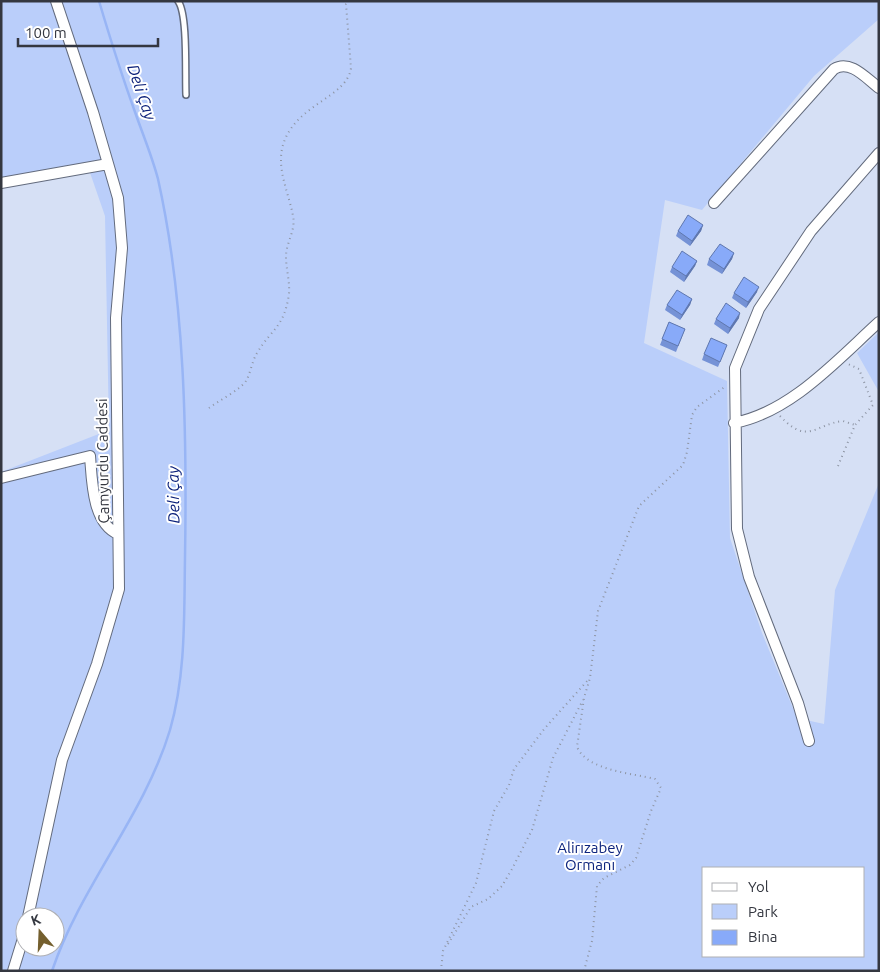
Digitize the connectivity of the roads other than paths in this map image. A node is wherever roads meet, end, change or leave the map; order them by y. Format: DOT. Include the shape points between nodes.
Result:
graph roads {
  1 [pos="56,1"];
  2 [pos="178,1"];
  3 [pos="879,88"];
  4 [pos="186,95"];
  5 [pos="879,152"];
  6 [pos="108,164"];
  7 [pos="1,183"];
  8 [pos="714,203"];
  9 [pos="879,322"];
  10 [pos="734,423"];
  11 [pos="1,478"];
  12 [pos="118,534"];
  13 [pos="809,741"];
  14 [pos="30,907"];
  15 [pos="17,957"];
  16 [pos="13,971"];
  1 -- 6 [label="street, Çamyurdu Caddesi"];
  2 -- 4 [label="lane" via="185,20"];
  3 -- 8 [label="street" via="851,68 842,65 834,69"];
  5 -- 10 [label="street" via="811,231 759,308 735,368"];
  6 -- 7 [label="street"];
  6 -- 12 [label="street, Çamyurdu Caddesi" via="118,198 122,248 116,318"];
  9 -- 10 [label="street" via="774,410"];
  10 -- 13 [label="street" via="738,472 737,529 749,577 798,703"];
  11 -- 12 [label="street" via="90,456 100,516 106,526"];
  12 -- 14 [label="street, Çamyurdu Caddesi" via="119,589 97,664 62,760"];
  15 -- 16 [label="street"];
}
